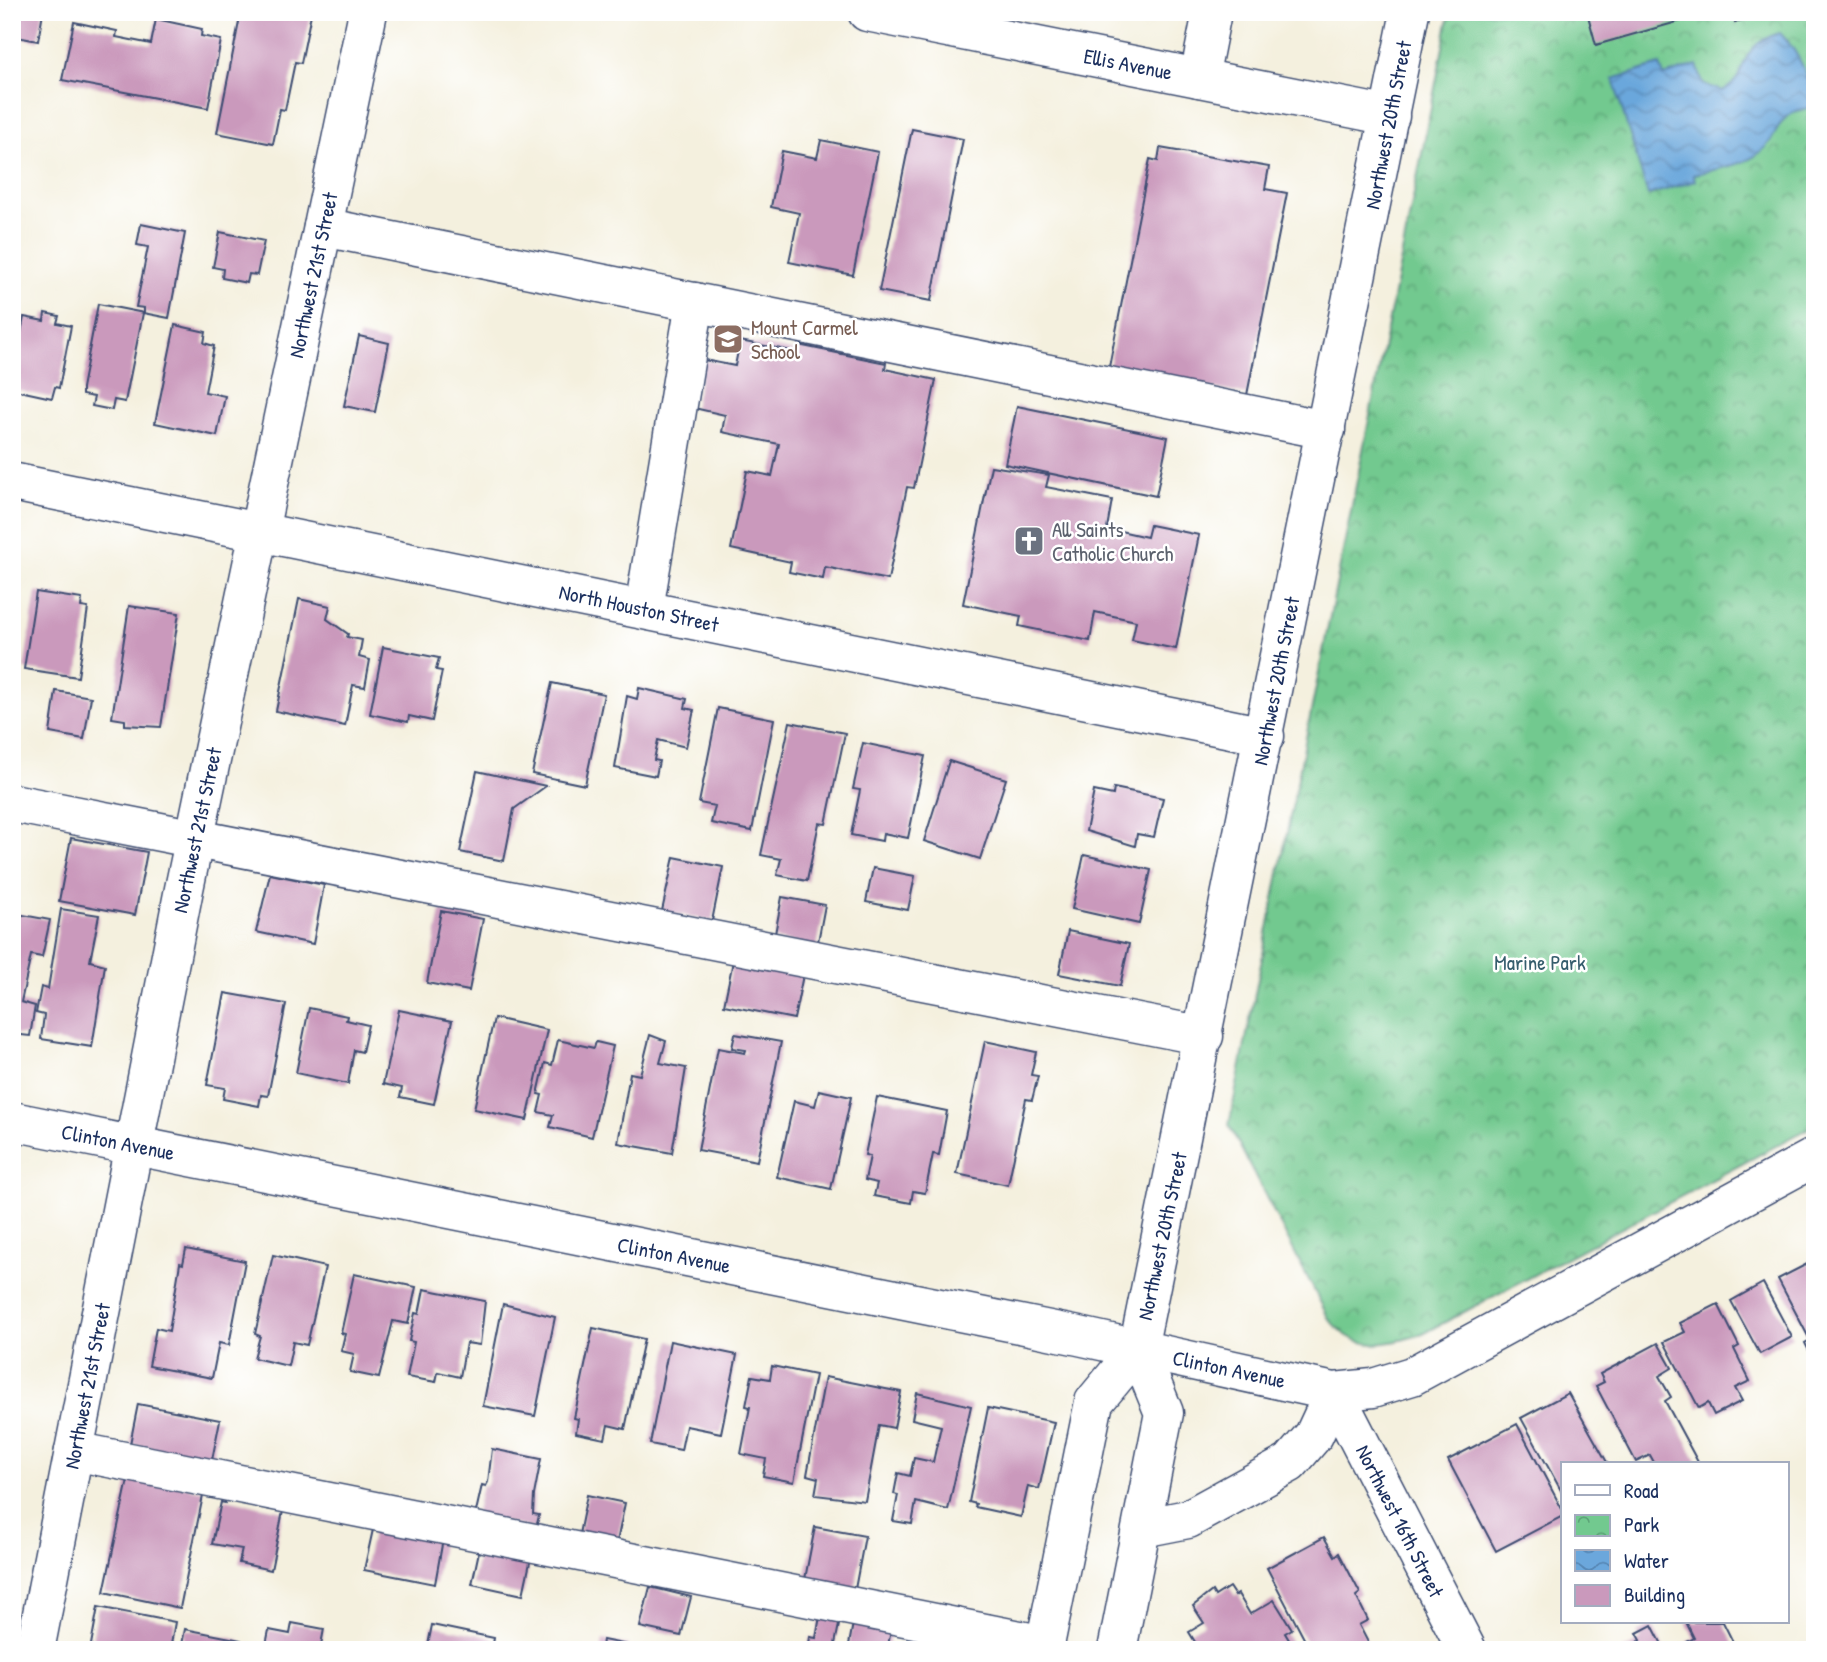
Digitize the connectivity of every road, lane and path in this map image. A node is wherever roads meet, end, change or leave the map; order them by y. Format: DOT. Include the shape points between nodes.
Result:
graph roads {
  1 [pos="368,12"];
  2 [pos="867,12"];
  3 [pos="1212,12"];
  4 [pos="1410,12"];
  5 [pos="986,24"];
  6 [pos="1199,78"];
  7 [pos="1390,116"];
  8 [pos="323,227"];
  9 [pos="695,302"];
  10 [pos="1326,430"];
  11 [pos="12,482"];
  12 [pos="259,531"];
  13 [pos="643,609"];
  14 [pos="1265,736"];
  15 [pos="12,803"];
  16 [pos="195,840"];
  17 [pos="1204,1036"];
  18 [pos="12,1121"];
  19 [pos="135,1146"];
  20 [pos="1815,1157"];
  21 [pos="1139,1349"];
  22 [pos="1334,1392"];
  23 [pos="74,1451"];
  24 [pos="1142,1528"];
  25 [pos="1045,1647"];
  26 [pos="35,1650"];
  27 [pos="1117,1650"];
  28 [pos="1467,1650"];
  1 -- 8 [label="street, Northwest 21st Street"];
  2 -- 5 [label="street, Ellis Avenue"];
  3 -- 6 [label="street"];
  4 -- 7 [label="street, Northwest 20th Street"];
  5 -- 6 [label="street, Ellis Avenue"];
  6 -- 7 [label="street, Ellis Avenue"];
  7 -- 10 [label="street, Northwest 20th Street"];
  8 -- 9 [label="street"];
  8 -- 12 [label="street, Northwest 21st Street"];
  9 -- 10 [label="street"];
  9 -- 13 [label="street"];
  10 -- 14 [label="street, Northwest 20th Street"];
  11 -- 12 [label="street, North Houston Street"];
  12 -- 13 [label="street, North Houston Street"];
  12 -- 16 [label="street, Northwest 21st Street"];
  13 -- 14 [label="street, North Houston Street"];
  14 -- 17 [label="street, Northwest 20th Street"];
  15 -- 16 [label="street"];
  16 -- 17 [label="street"];
  16 -- 19 [label="street, Northwest 21st Street"];
  17 -- 21 [label="street, Northwest 20th Street"];
  18 -- 19 [label="street, Clinton Avenue"];
  19 -- 21 [label="street, Clinton Avenue"];
  19 -- 23 [label="street, Northwest 21st Street"];
  20 -- 22 [label="street, Clinton Avenue" via="1412,1376 1373,1388"];
  21 -- 22 [label="street, Clinton Avenue"];
  21 -- 24 [label="street, Northwest 20th Street" via="1164,1413"];
  21 -- 25 [label="street, Northwest 20th Street" via="1094,1402"];
  22 -- 24 [label="street" via="1314,1435 1290,1463 1188,1519"];
  22 -- 28 [label="street, Northwest 16th Street"];
  23 -- 25 [label="street"];
  23 -- 26 [label="street, Northwest 21st Street"];
  24 -- 27 [label="street, Northwest 20th Street"];
}
